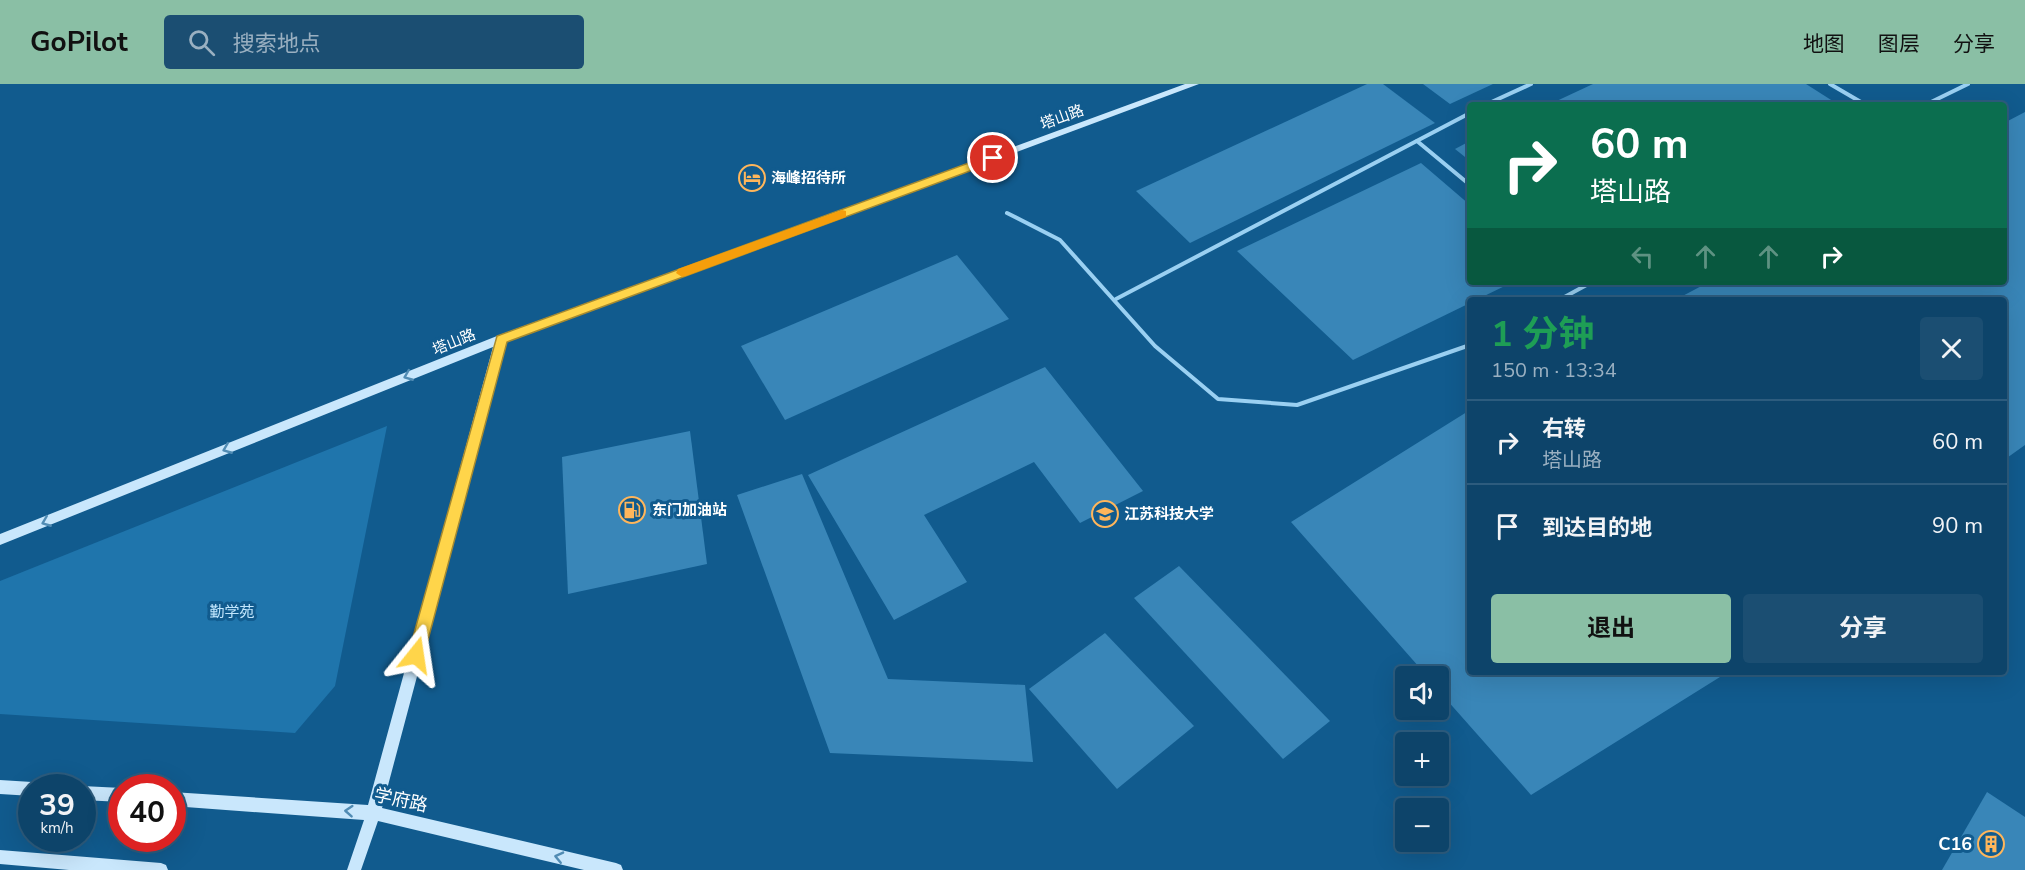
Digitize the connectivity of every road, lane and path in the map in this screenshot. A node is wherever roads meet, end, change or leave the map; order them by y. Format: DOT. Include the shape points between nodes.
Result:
graph roads {
  1 [pos="1194,84"];
  2 [pos="1532,84"];
  3 [pos="1830,84"];
  4 [pos="1968,84"];
  5 [pos="1492,102"];
  6 [pos="1861,102"];
  7 [pos="1931,102"];
  8 [pos="1467,115"];
  9 [pos="1417,141"];
  10 [pos="1467,183"];
  11 [pos="1007,213"];
  12 [pos="1585,285"];
  13 [pos="1564,297"];
  14 [pos="1116,299"];
  15 [pos="501,339"];
  16 [pos="1467,346"];
  17 [pos="0,540"];
  18 [pos="0,787"];
  19 [pos="18,788"];
  20 [pos="186,800"];
  21 [pos="373,813"];
  22 [pos="0,857"];
  23 [pos="161,870"];
  24 [pos="354,870"];
  25 [pos="616,870"];
  1 -- 15 [label="street, 塔山路"];
  2 -- 5 [label="lane"];
  3 -- 6 [label="lane"];
  4 -- 7 [label="lane"];
  8 -- 9 [label="lane"];
  9 -- 10 [label="lane"];
  9 -- 14 [label="lane"];
  11 -- 14 [label="lane" via="1060,240"];
  12 -- 13 [label="lane"];
  14 -- 16 [label="lane" via="1155,346 1218,399 1298,405"];
  15 -- 17 [label="street, 塔山路, one-way"];
  15 -- 21 [label="street"];
  18 -- 19 [label="street"];
  21 -- 20 [label="street, 学府路, one-way"];
  21 -- 24 [label="street"];
  25 -- 21 [label="street, 学府路, one-way"];
  22 -- 23 [label="street"];
}
